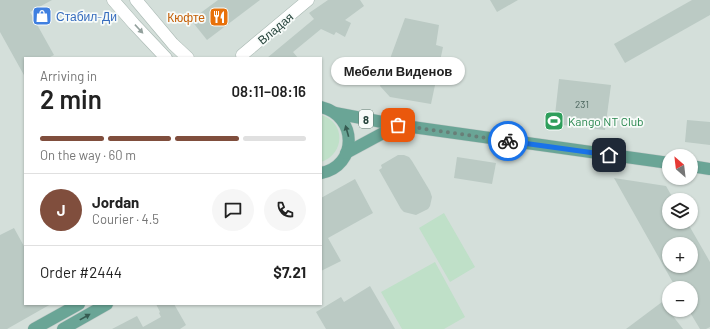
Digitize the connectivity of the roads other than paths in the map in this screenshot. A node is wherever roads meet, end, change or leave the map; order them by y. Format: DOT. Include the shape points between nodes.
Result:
graph roads {
  1 [pos="114,0"];
  2 [pos="136,0"];
  3 [pos="308,0"];
  4 [pos="165,57"];
  5 [pos="187,57"];
  6 [pos="240,57"];
  7 [pos="322,107"];
  8 [pos="335,113"];
  9 [pos="398,125"];
  10 [pos="346,153"];
  11 [pos="662,162"];
  12 [pos="698,167"];
  13 [pos="710,169"];
  14 [pos="322,173"];
  15 [pos="77,305"];
  16 [pos="105,305"];
  17 [pos="34,329"];
  18 [pos="63,329"];
  1 -- 4 [label="street, one-way"];
  2 -- 5 [label="street"];
  3 -- 6 [label="street, Владая"];
  7 -- 8 [label="main road, 8"];
  8 -- 9 [label="main road, 8"];
  10 -- 8 [label="main road, 8, one-way" via="348,131"];
  9 -- 10 [label="main road, 8"];
  9 -- 11 [label="main road, 8"];
  10 -- 14 [label="main road, 8" via="338,165"];
  12 -- 13 [label="main road"];
  15 -- 17 [label="main road"];
  18 -- 16 [label="main road, one-way"];
}
